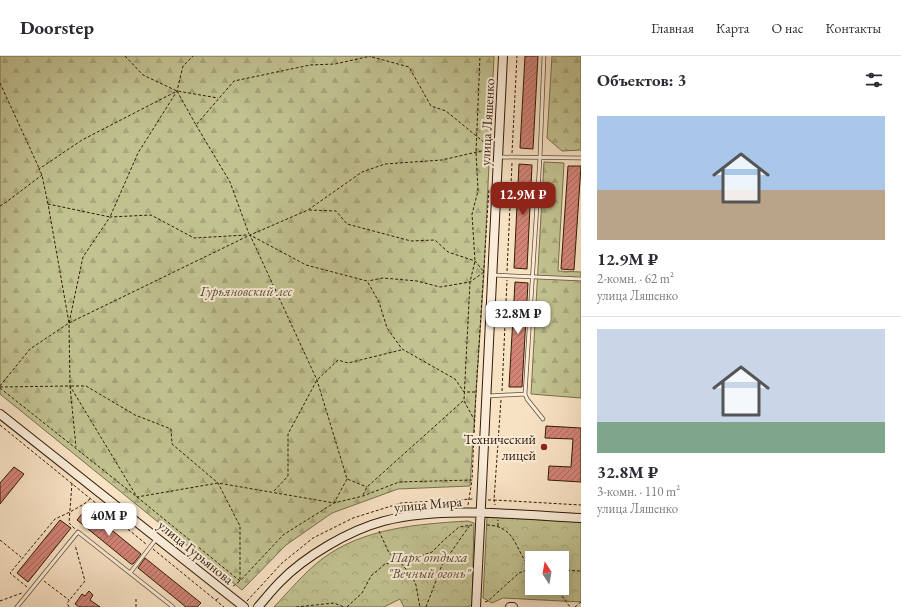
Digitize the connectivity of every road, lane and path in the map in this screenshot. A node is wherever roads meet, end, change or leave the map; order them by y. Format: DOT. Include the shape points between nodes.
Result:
graph roads {
  1 [pos="125,56"];
  2 [pos="193,56"];
  3 [pos="370,56"];
  4 [pos="480,56"];
  5 [pos="503,56"];
  6 [pos="516,56"];
  7 [pos="544,56"];
  8 [pos="0,83"];
  9 [pos="177,91"];
  10 [pos="219,98"];
  11 [pos="196,125"];
  12 [pos="476,138"];
  13 [pos="491,141"];
  14 [pos="491,148"];
  15 [pos="476,152"];
  16 [pos="498,157"];
  17 [pos="512,157"];
  18 [pos="540,157"];
  19 [pos="581,158"];
  20 [pos="39,169"];
  21 [pos="42,175"];
  22 [pos="489,187"];
  23 [pos="48,204"];
  24 [pos="0,206"];
  25 [pos="308,210"];
  26 [pos="110,217"];
  27 [pos="250,234"];
  28 [pos="475,261"];
  29 [pos="488,273"];
  30 [pos="507,275"];
  31 [pos="532,276"];
  32 [pos="581,280"];
  33 [pos="367,281"];
  34 [pos="470,282"];
  35 [pos="69,323"];
  36 [pos="402,349"];
  37 [pos="316,380"];
  38 [pos="70,386"];
  39 [pos="0,387"];
  40 [pos="464,392"];
  41 [pos="476,392"];
  42 [pos="525,394"];
  43 [pos="502,395"];
  44 [pos="486,397"];
  45 [pos="464,400"];
  46 [pos="0,414"];
  47 [pos="543,420"];
  48 [pos="476,421"];
  49 [pos="0,425"];
  50 [pos="76,448"];
  51 [pos="347,478"];
  52 [pos="472,480"];
  53 [pos="72,483"];
  54 [pos="218,483"];
  55 [pos="367,487"];
  56 [pos="274,492"];
  57 [pos="363,496"];
  58 [pos="138,497"];
  59 [pos="91,498"];
  60 [pos="468,499"];
  61 [pos="334,503"];
  62 [pos="581,505"];
  63 [pos="70,512"];
  64 [pos="480,514"];
  65 [pos="581,518"];
  66 [pos="498,526"];
  67 [pos="378,528"];
  68 [pos="78,532"];
  69 [pos="158,538"];
  70 [pos="73,539"];
  71 [pos="0,540"];
  72 [pos="151,547"];
  73 [pos="22,558"];
  74 [pos="525,559"];
  75 [pos="399,561"];
  76 [pos="525,570"];
  77 [pos="569,570"];
  78 [pos="581,571"];
  79 [pos="130,573"];
  80 [pos="40,578"];
  81 [pos="240,581"];
  82 [pos="31,590"];
  83 [pos="225,592"];
  84 [pos="561,595"];
  85 [pos="136,599"];
  86 [pos="69,600"];
  87 [pos="216,600"];
  88 [pos="0,601"];
  89 [pos="581,602"];
  90 [pos="476,606"];
  91 [pos="17,607"];
  92 [pos="69,607"];
  93 [pos="136,607"];
  94 [pos="173,607"];
  95 [pos="224,607"];
  96 [pos="244,607"];
  97 [pos="258,607"];
  98 [pos="296,607"];
  99 [pos="344,607"];
  100 [pos="347,607"];
  101 [pos="420,607"];
  102 [pos="426,607"];
  103 [pos="570,607"];
  104 [pos="575,607"];
  1 -- 9 [label="path" via="143,75"];
  2 -- 9 [label="path" via="183,66"];
  3 -- 10 [label="path" via="234,81"];
  3 -- 12 [label="path" via="409,67 431,106 446,111"];
  4 -- 12 [label="path"];
  5 -- 16 [label="main road, улица Ляшенко"];
  6 -- 17 [label="path"];
  7 -- 18 [label="lane"];
  8 -- 20 [label="path"];
  9 -- 10 [label="path"];
  9 -- 11 [label="path"];
  9 -- 20 [label="path" via="82,140"];
  9 -- 26 [label="path" via="138,153"];
  10 -- 11 [label="path"];
  11 -- 27 [label="path" via="230,182"];
  12 -- 14 [label="path"];
  12 -- 15 [label="path"];
  13 -- 14 [label="path"];
  14 -- 15 [label="path"];
  15 -- 25 [label="path" via="442,160 385,164 362,172"];
  15 -- 28 [label="path" via="478,191 472,214"];
  16 -- 17 [label="lane"];
  16 -- 29 [label="main road, улица Ляшенко"];
  17 -- 18 [label="lane"];
  17 -- 30 [label="path"];
  18 -- 19 [label="lane"];
  18 -- 31 [label="lane"];
  20 -- 21 [label="path"];
  21 -- 23 [label="path"];
  21 -- 24 [label="path"];
  22 -- 29 [label="path"];
  23 -- 26 [label="path"];
  23 -- 35 [label="path"];
  25 -- 27 [label="path"];
  25 -- 28 [label="path" via="336,211 347,224 411,241 435,240 448,252"];
  26 -- 27 [label="path" via="151,215 194,238"];
  26 -- 35 [label="path" via="83,257"];
  27 -- 33 [label="path" via="306,265"];
  27 -- 35 [label="path"];
  27 -- 37 [label="path"];
  28 -- 29 [label="path"];
  28 -- 34 [label="path"];
  29 -- 30 [label="lane"];
  29 -- 34 [label="path"];
  29 -- 41 [label="path"];
  29 -- 44 [label="main road, улица Ляшенко"];
  30 -- 31 [label="lane"];
  30 -- 43 [label="path"];
  31 -- 32 [label="lane"];
  31 -- 42 [label="lane"];
  33 -- 34 [label="path" via="383,278 417,281 440,287"];
  33 -- 36 [label="path" via="379,302 387,328"];
  34 -- 40 [label="path"];
  35 -- 38 [label="path"];
  35 -- 39 [label="path" via="30,349"];
  36 -- 37 [label="path" via="348,363 338,360"];
  36 -- 40 [label="path" via="455,379"];
  37 -- 51 [label="path"];
  37 -- 56 [label="path" via="288,434 288,476"];
  38 -- 39 [label="path"];
  38 -- 50 [label="path"];
  38 -- 54 [label="path" via="86,386 135,415 171,428 172,444"];
  38 -- 58 [label="path"];
  39 -- 50 [label="path"];
  40 -- 41 [label="path"];
  40 -- 45 [label="path"];
  41 -- 48 [label="path"];
  42 -- 43 [label="lane"];
  42 -- 47 [label="lane"];
  43 -- 44 [label="lane"];
  43 -- 62 [label="path" via="494,500"];
  44 -- 64 [label="main road, улица Ляшенко"];
  45 -- 48 [label="path"];
  45 -- 55 [label="path"];
  46 -- 69 [label="main road, улица Гурьянова"];
  48 -- 52 [label="path"];
  49 -- 53 [label="path"];
  50 -- 58 [label="path"];
  51 -- 55 [label="path"];
  51 -- 61 [label="path"];
  52 -- 57 [label="path" via="399,482"];
  52 -- 60 [label="path"];
  53 -- 59 [label="path"];
  53 -- 63 [label="path"];
  54 -- 56 [label="path"];
  54 -- 58 [label="path"];
  54 -- 81 [label="path" via="240,526"];
  55 -- 57 [label="path"];
  56 -- 61 [label="path"];
  57 -- 61 [label="path"];
  58 -- 81 [label="path"];
  59 -- 63 [label="path"];
  59 -- 72 [label="path"];
  61 -- 81 [label="path" via="283,535"];
  63 -- 68 [label="path" via="69,523"];
  63 -- 73 [label="path" via="55,519"];
  64 -- 65 [label="main road, улица Мира"];
  64 -- 90 [label="main road, улица Ляшенко"];
  64 -- 97 [label="main road, улица Мира" via="426,514 384,521 354,532 304,562 281,581"];
  66 -- 74 [label="path" via="508,532"];
  67 -- 75 [label="path" via="389,553"];
  68 -- 70 [label="lane"];
  68 -- 79 [label="lane"];
  69 -- 72 [label="lane"];
  69 -- 83 [label="main road, улица Гурьянова"];
  70 -- 80 [label="lane"];
  70 -- 86 [label="path" via="85,581"];
  71 -- 73 [label="path"];
  72 -- 79 [label="lane"];
  72 -- 87 [label="path"];
  73 -- 82 [label="path" via="10,573"];
  75 -- 100 [label="path" via="385,564 371,576 362,593"];
  75 -- 101 [label="path" via="412,576"];
  75 -- 102 [label="path" via="432,552 459,527 470,524 442,565"];
  76 -- 90 [label="path" via="519,572 488,601"];
  77 -- 78 [label="path"];
  79 -- 94 [label="lane"];
  80 -- 82 [label="lane"];
  80 -- 86 [label="path"];
  81 -- 83 [label="path"];
  82 -- 88 [label="path"];
  82 -- 91 [label="lane"];
  83 -- 87 [label="path"];
  83 -- 96 [label="main road, улица Гурьянова"];
  84 -- 103 [label="path"];
  85 -- 93 [label="path"];
  86 -- 92 [label="path"];
  87 -- 95 [label="path"];
  89 -- 104 [label="path"];
  98 -- 99 [label="path" via="334,603"];
}
